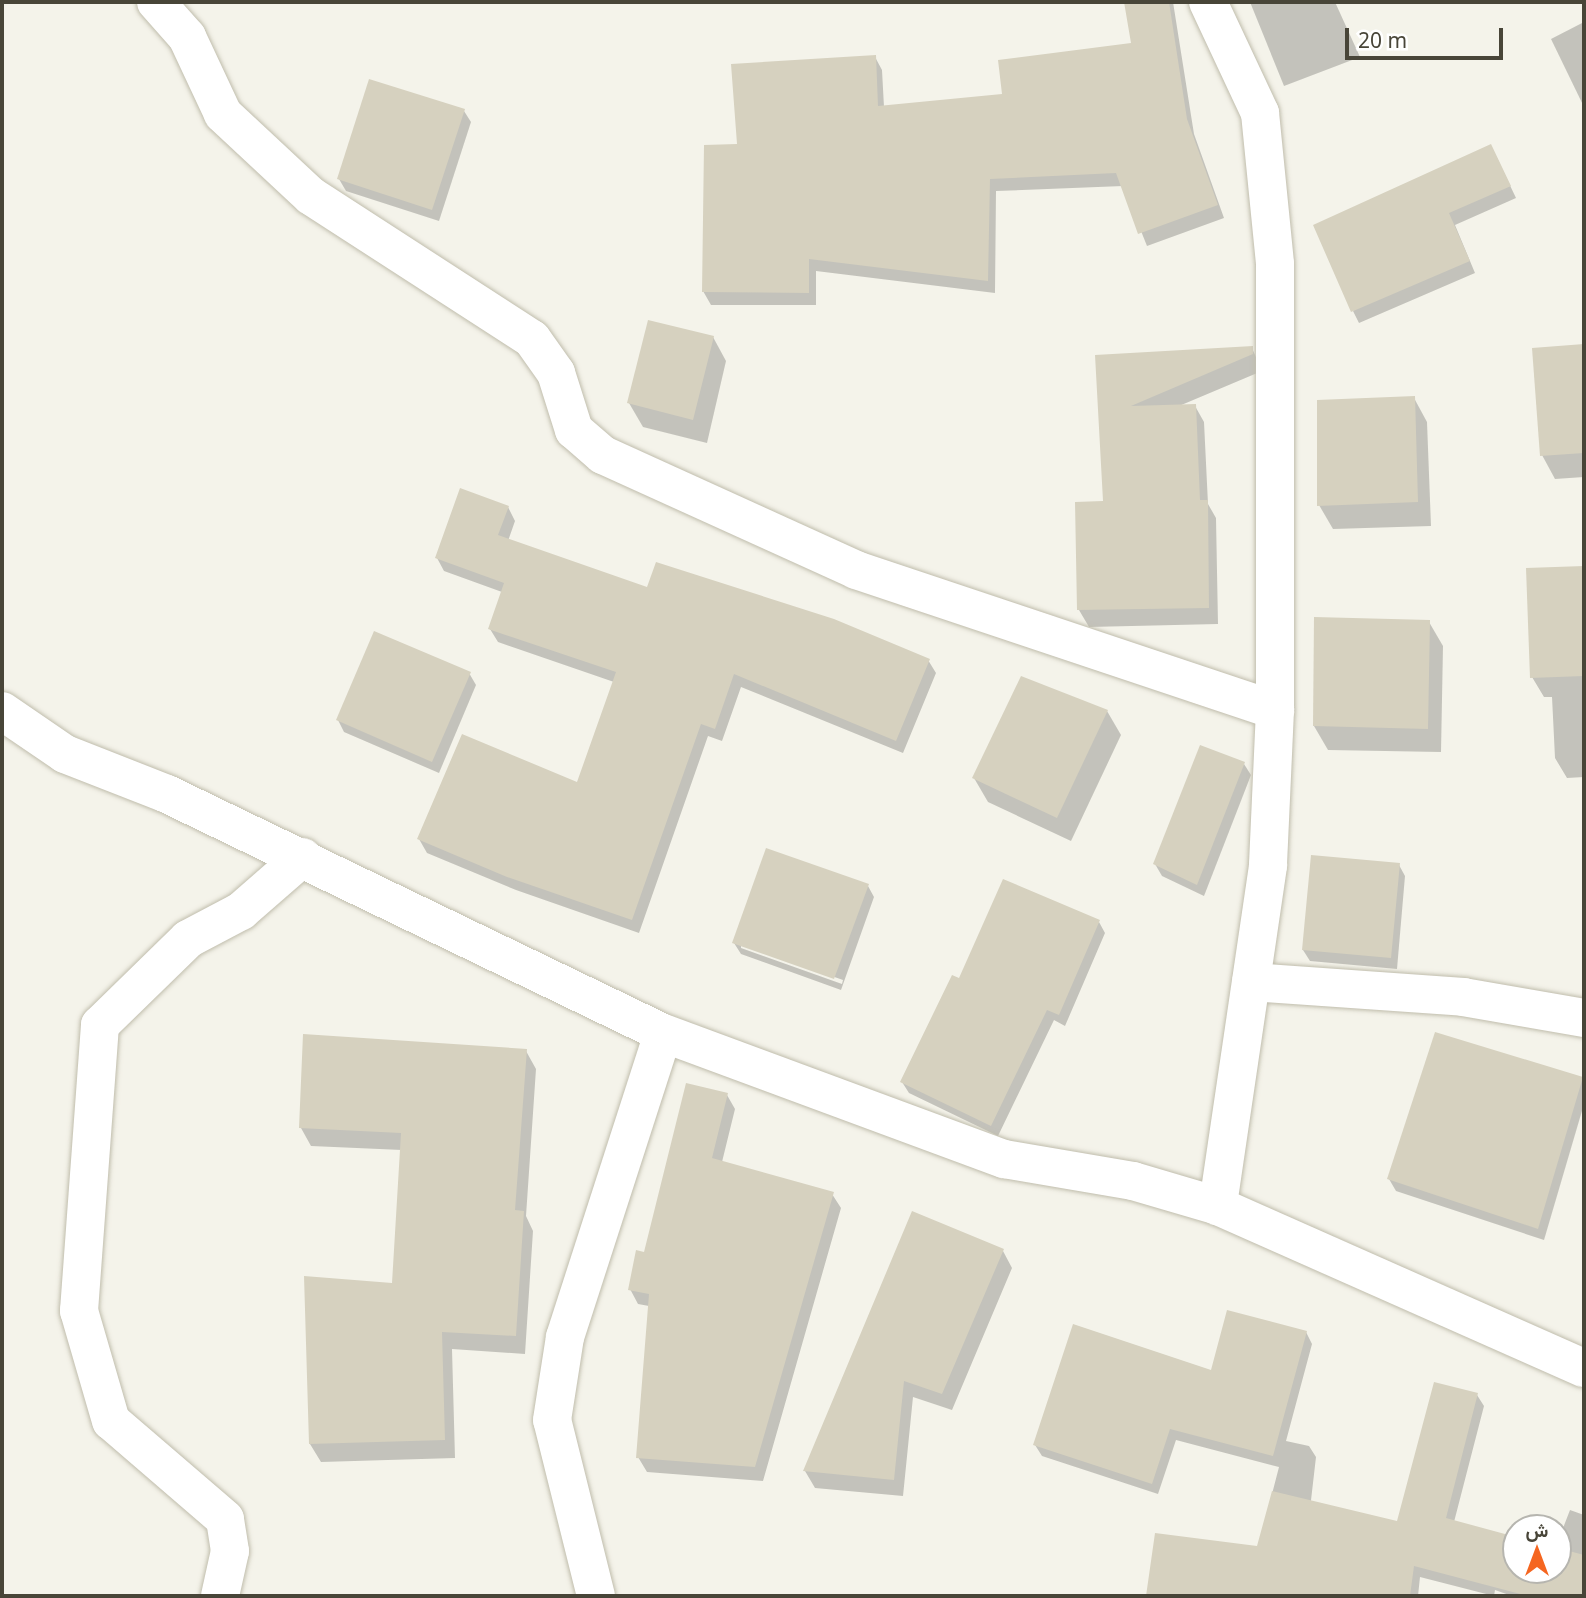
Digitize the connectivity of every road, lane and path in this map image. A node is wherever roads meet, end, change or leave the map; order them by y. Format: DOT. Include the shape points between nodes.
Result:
graph roads {
  1 [pos="156,2"];
  2 [pos="1208,2"];
  3 [pos="2,710"];
  4 [pos="1275,710"];
  5 [pos="303,857"];
  6 [pos="1251,982"];
  7 [pos="1584,1018"];
  8 [pos="663,1032"];
  9 [pos="1217,1206"];
  10 [pos="1584,1368"];
  11 [pos="220,1596"];
  12 [pos="596,1596"];
  1 -- 4 [label="street" via="187,37 223,114 311,196 532,339 556,373 574,430 603,455 856,570"];
  2 -- 4 [label="street" via="1259,113 1275,264"];
  3 -- 5 [label="street" via="65,754 167,794"];
  4 -- 6 [label="street" via="1268,866"];
  5 -- 8 [label="street"];
  5 -- 11 [label="street" via="241,911 188,939 100,1025 79,1311 111,1421 225,1519 230,1551"];
  6 -- 7 [label="street" via="1463,997"];
  6 -- 9 [label="street"];
  8 -- 9 [label="street" via="1004,1159 1133,1181"];
  8 -- 12 [label="street" via="565,1337 552,1420"];
  9 -- 10 [label="street"];
}
